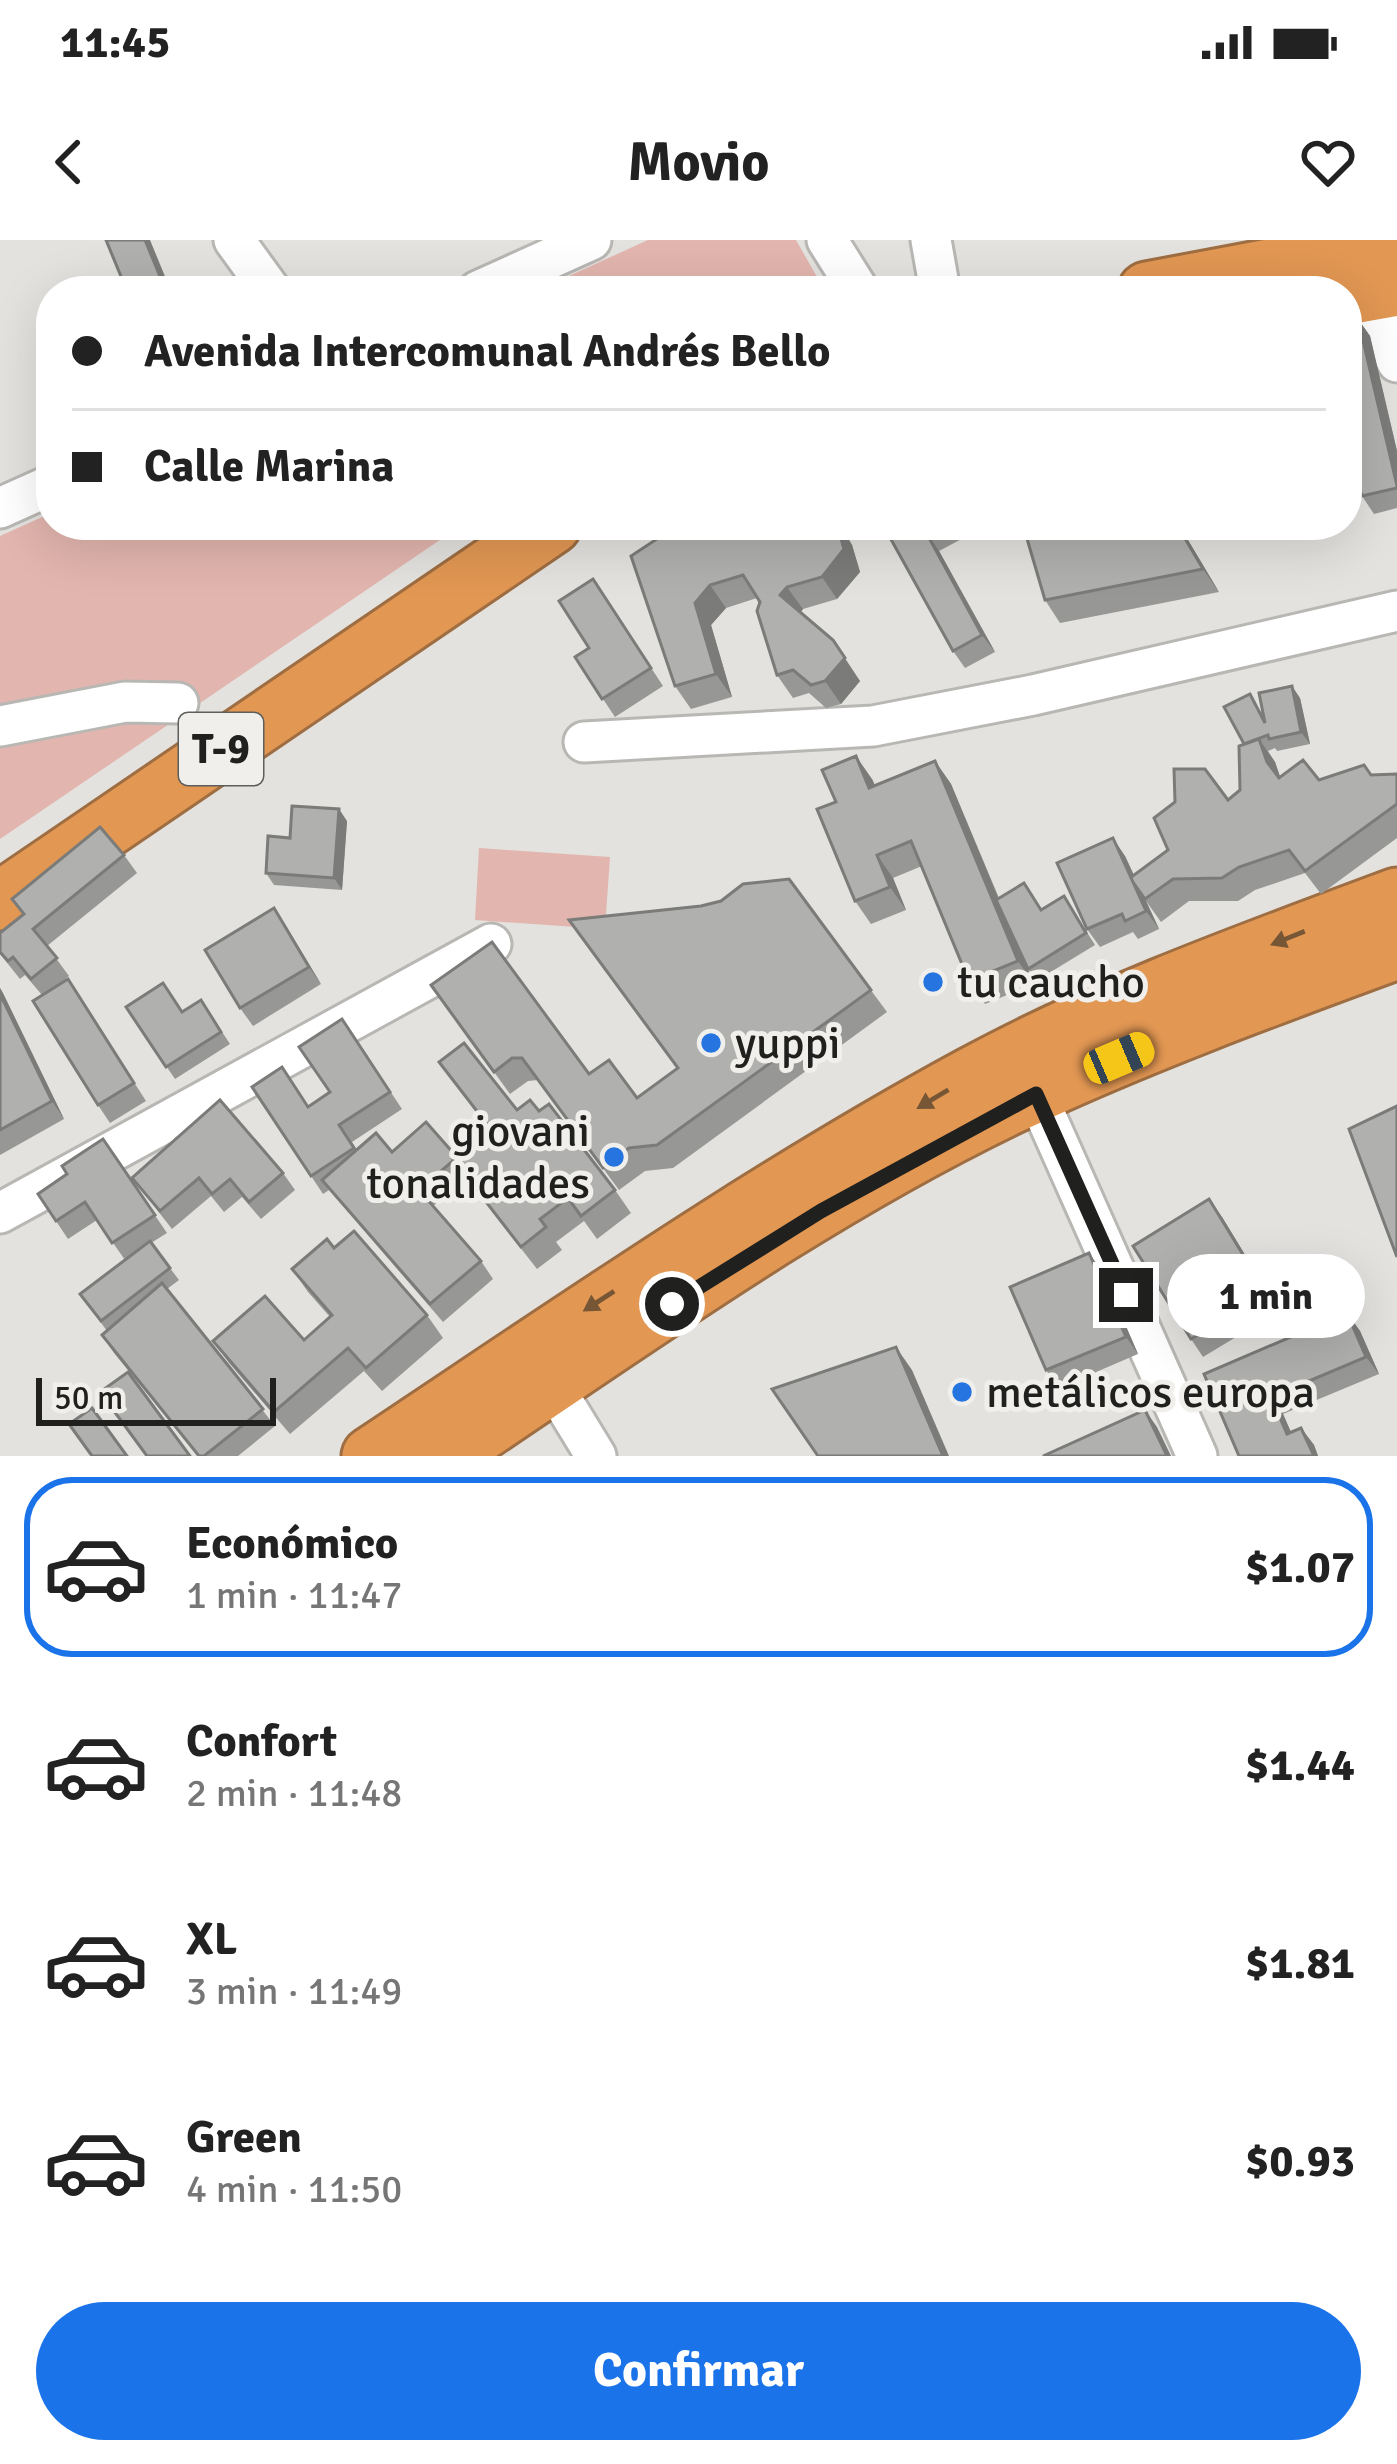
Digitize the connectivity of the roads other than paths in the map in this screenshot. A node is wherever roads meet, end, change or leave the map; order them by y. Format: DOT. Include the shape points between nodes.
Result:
graph roads {
  1 [pos="234,240"];
  2 [pos="591,240"];
  3 [pos="827,240"];
  4 [pos="932,240"];
  5 [pos="1366,269"];
  6 [pos="260,276"];
  7 [pos="511,276"];
  8 [pos="850,276"];
  9 [pos="938,276"];
  10 [pos="1296,276"];
  11 [pos="1397,362"];
  12 [pos="36,492"];
  13 [pos="0,508"];
  14 [pos="493,540"];
  15 [pos="525,540"];
  16 [pos="435,590"];
  17 [pos="1397,611"];
  18 [pos="178,703"];
  19 [pos="0,726"];
  20 [pos="584,742"];
  21 [pos="0,876"];
  22 [pos="1397,897"];
  23 [pos="0,901"];
  24 [pos="491,944"];
  25 [pos="1397,950"];
  26 [pos="1036,1094"];
  27 [pos="0,1213"];
  28 [pos="552,1384"];
  29 [pos="371,1456"];
  30 [pos="445,1456"];
  31 [pos="596,1456"];
  32 [pos="1197,1456"];
  1 -- 6 [label="street"];
  2 -- 7 [label="street"];
  3 -- 8 [label="street"];
  4 -- 9 [label="street"];
  5 -- 10 [label="highway"];
  5 -- 11 [label="street"];
  12 -- 13 [label="street"];
  14 -- 16 [label="highway, T-9"];
  15 -- 16 [label="highway, T-9"];
  16 -- 21 [label="highway, T-9"];
  16 -- 23 [label="highway, T-9"];
  17 -- 20 [label="street" via="872,726"];
  18 -- 19 [label="street" via="125,702"];
  22 -- 29 [label="highway, one-way" via="1187,978 972,1076 599,1301"];
  24 -- 27 [label="street"];
  25 -- 26 [label="highway" via="1236,1007"];
  26 -- 28 [label="highway" via="788,1230"];
  26 -- 32 [label="street"];
  28 -- 30 [label="highway"];
  28 -- 31 [label="street"];
}
